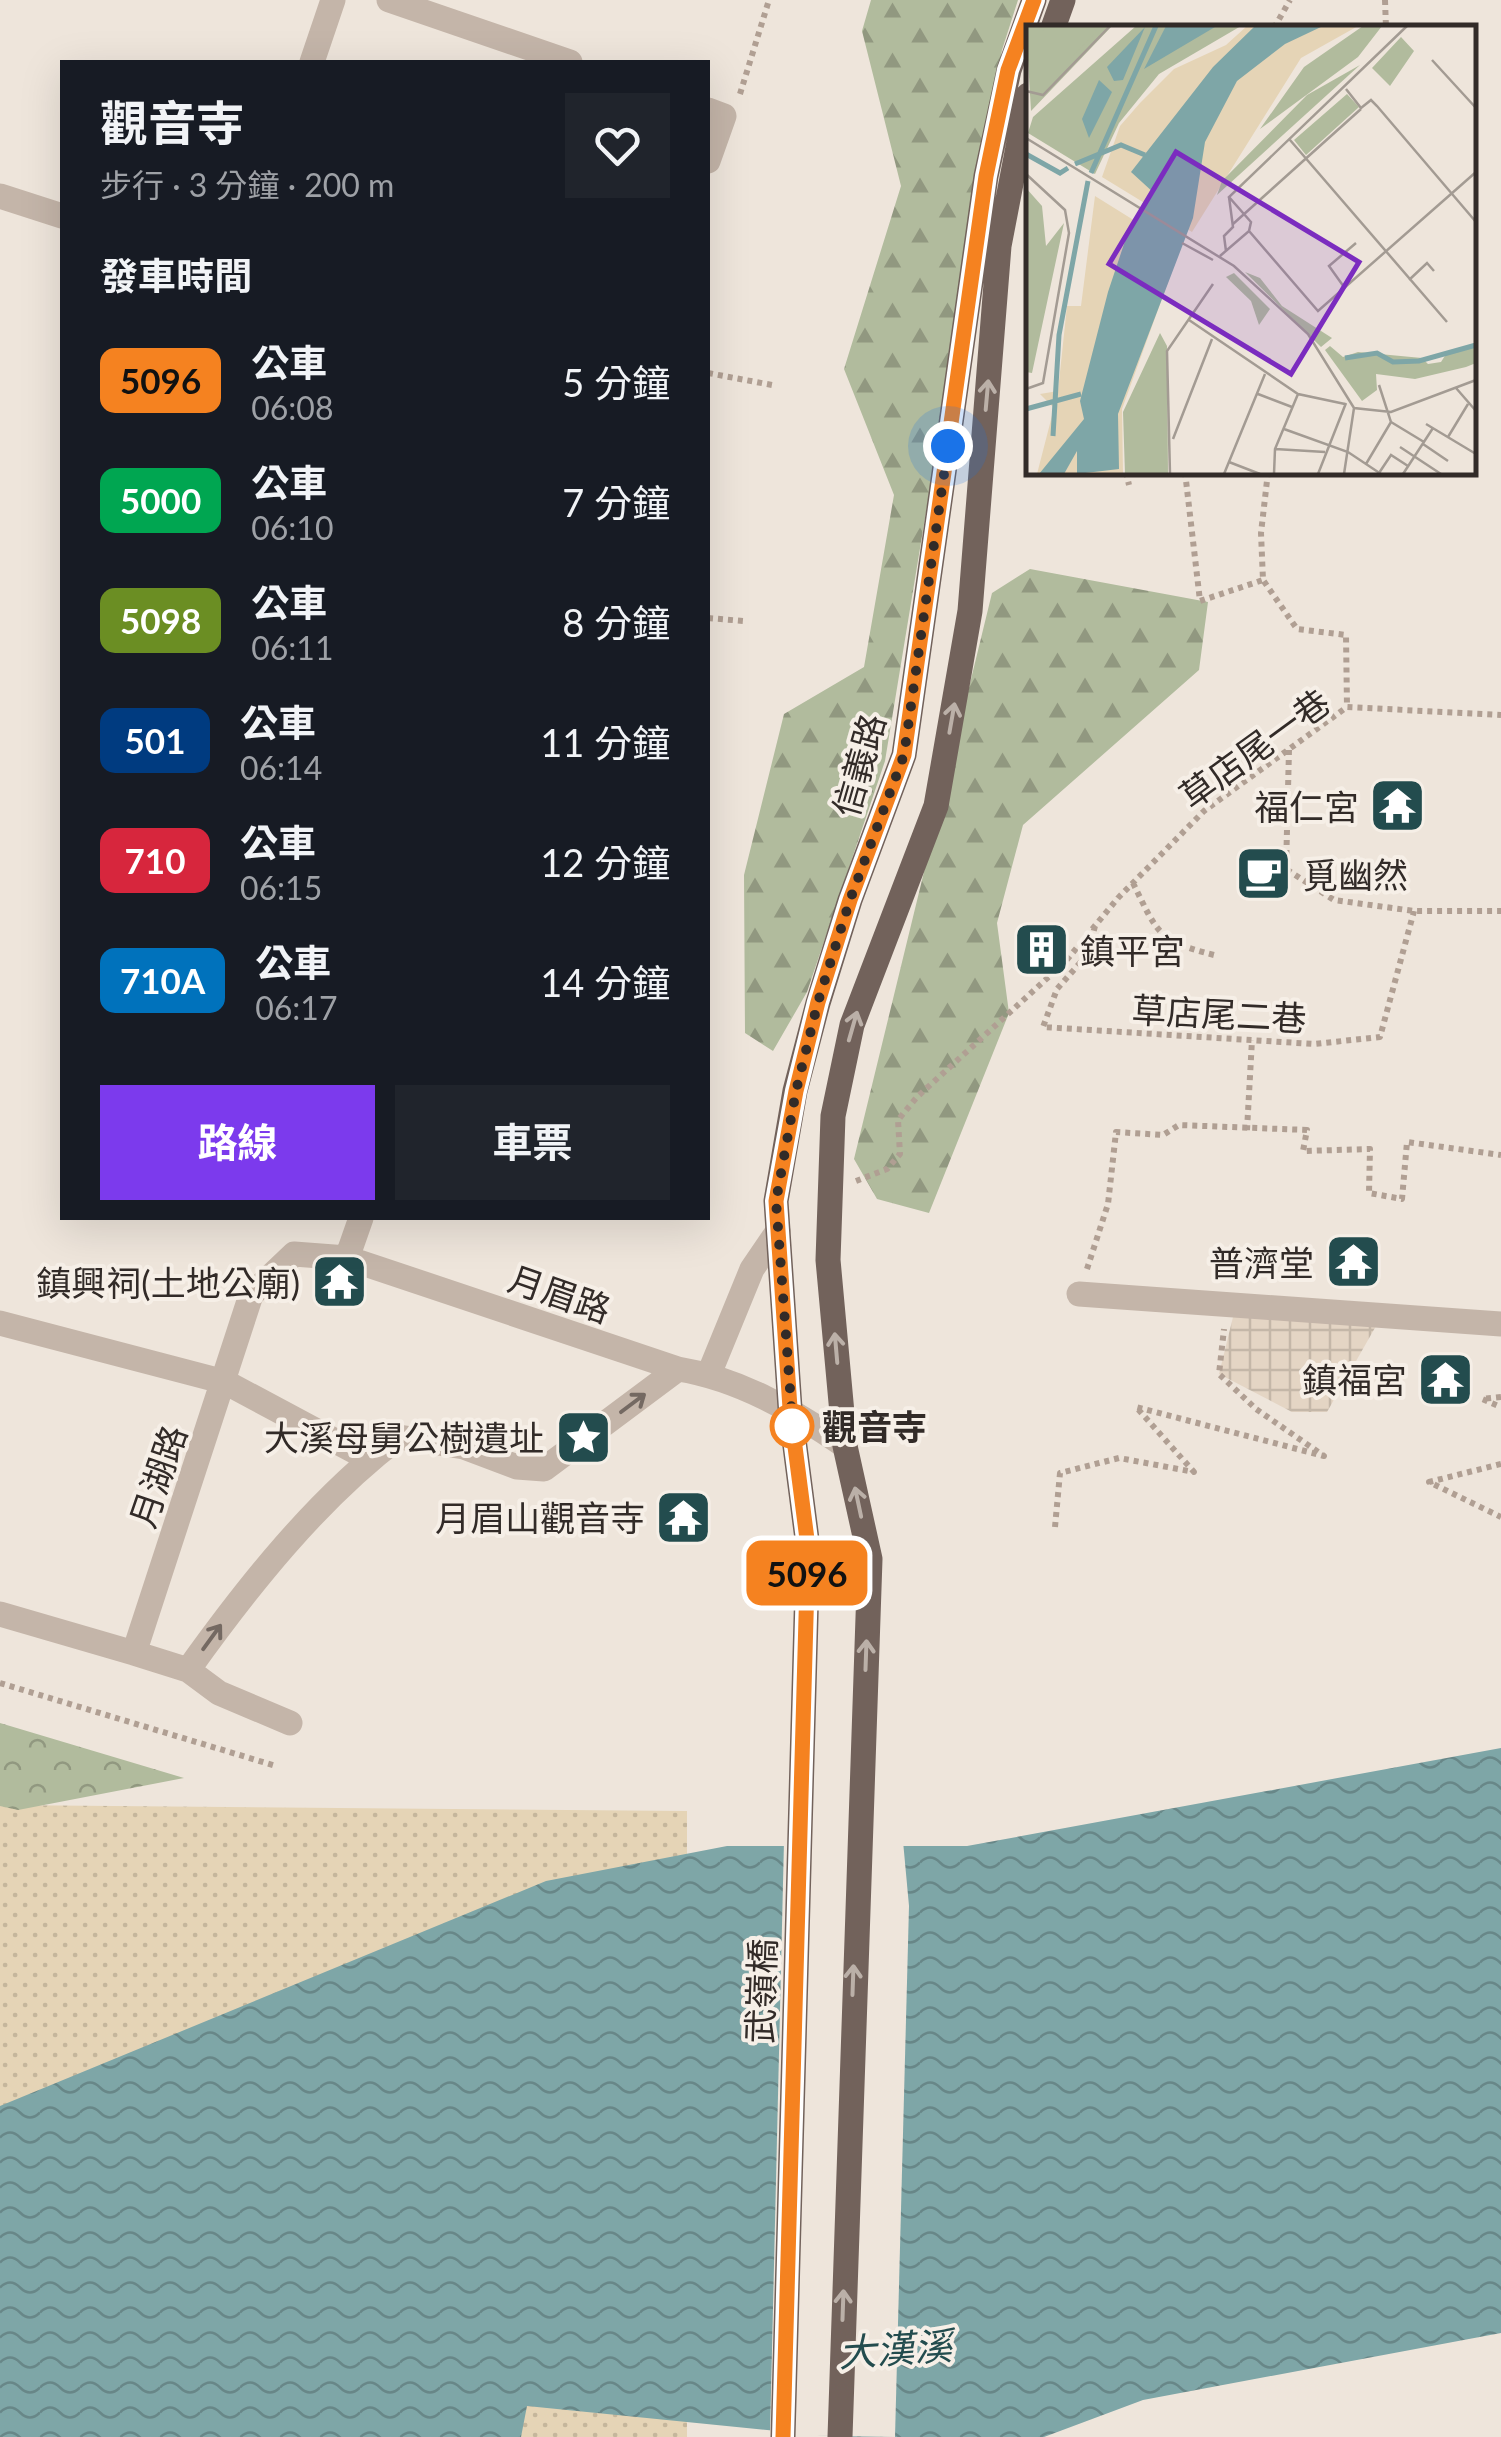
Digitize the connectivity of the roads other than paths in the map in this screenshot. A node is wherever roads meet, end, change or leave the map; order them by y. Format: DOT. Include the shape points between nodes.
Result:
graph roads {
  1 [pos="333,0"];
  2 [pos="390,0"];
  3 [pos="1034,0"];
  4 [pos="1063,0"];
  5 [pos="1054,25"];
  6 [pos="313,60"];
  7 [pos="564,60"];
  8 [pos="1026,105"];
  9 [pos="716,113"];
  10 [pos="710,149"];
  11 [pos="0,196"];
  12 [pos="60,215"];
  13 [pos="360,1220"];
  14 [pos="778,1231"];
  15 [pos="348,1258"];
  16 [pos="1079,1294"];
  17 [pos="0,1323"];
  18 [pos="1501,1324"];
  19 [pos="678,1369"];
  20 [pos="709,1374"];
  21 [pos="225,1382"];
  22 [pos="790,1408"];
  23 [pos="845,1446"];
  24 [pos="370,1460"];
  25 [pos="808,1547"];
  26 [pos="0,1614"];
  27 [pos="134,1653"];
  28 [pos="188,1670"];
  29 [pos="290,1723"];
  30 [pos="783,2437"];
  31 [pos="840,2437"];
  1 -- 6 [label="street"];
  2 -- 7 [label="street"];
  3 -- 14 [label="main road, 信義路" via="1008,70 986,176 904,755 818,1002 784,1151"];
  4 -- 5 [label="main road"];
  23 -- 8 [label="main road, one-way" via="828,1260 833,1116 852,1025 936,806 970,611 999,246"];
  9 -- 10 [label="street"];
  11 -- 12 [label="street"];
  13 -- 15 [label="street"];
  14 -- 20 [label="street" via="752,1270"];
  14 -- 22 [label="main road, 信義路"];
  15 -- 19 [label="street, 月眉路"];
  15 -- 21 [label="street, 月湖路" via="294,1254 251,1295"];
  16 -- 18 [label="street"];
  17 -- 21 [label="street"];
  19 -- 20 [label="street, 月眉路"];
  24 -- 19 [label="street, one-way" via="400,1436 544,1469"];
  20 -- 22 [label="street, 月眉路"];
  21 -- 24 [label="street"];
  21 -- 27 [label="street, 月湖路"];
  22 -- 23 [label="street, 月眉路"];
  22 -- 25 [label="main road, 信義路"];
  31 -- 23 [label="main road, one-way" via="870,1559"];
  28 -- 24 [label="street, one-way" via="225,1618"];
  25 -- 30 [label="main road, 武嶺橋"];
  26 -- 27 [label="street"];
  27 -- 28 [label="street"];
  28 -- 29 [label="street" via="219,1694"];
}
